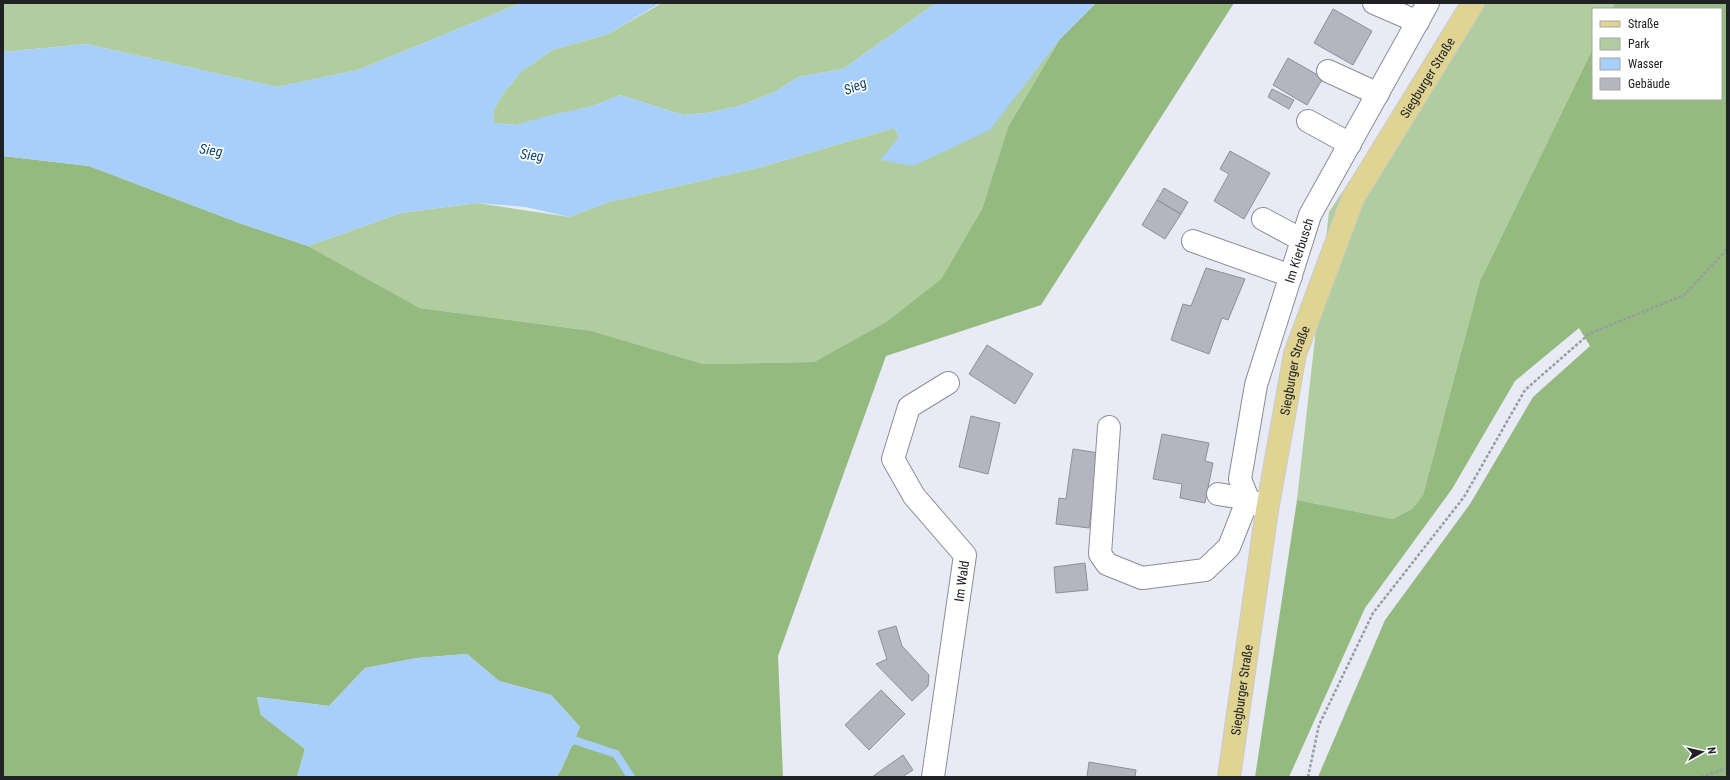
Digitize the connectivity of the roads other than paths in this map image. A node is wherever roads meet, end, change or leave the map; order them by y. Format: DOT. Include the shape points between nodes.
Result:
graph roads {
  1 [pos="1374,3"];
  2 [pos="1428,3"];
  3 [pos="1473,3"];
  4 [pos="1418,22"];
  5 [pos="1328,71"];
  6 [pos="1378,94"];
  7 [pos="1308,121"];
  8 [pos="1350,144"];
  9 [pos="1263,219"];
  10 [pos="1302,240"];
  11 [pos="1193,241"];
  12 [pos="1291,276"];
  13 [pos="948,383"];
  14 [pos="1109,427"];
  15 [pos="1218,494"];
  16 [pos="1248,499"];
  17 [pos="1267,510"];
  18 [pos="933,777"];
  19 [pos="1229,777"];
  1 -- 4 [label="street"];
  2 -- 4 [label="street, Im Kierbusch"];
  3 -- 17 [label="main road, Siegburger Straße" via="1353,198 1295,354"];
  4 -- 6 [label="street, Im Kierbusch"];
  5 -- 6 [label="street"];
  6 -- 8 [label="street, Im Kierbusch"];
  7 -- 8 [label="street"];
  8 -- 10 [label="street, Im Kierbusch" via="1310,215"];
  9 -- 10 [label="street"];
  10 -- 12 [label="street, Im Kierbusch"];
  11 -- 12 [label="street"];
  12 -- 16 [label="street, Im Kierbusch" via="1256,385 1240,480"];
  13 -- 18 [label="street, Im Wald" via="909,407 893,459 914,496 965,555"];
  14 -- 16 [label="street" via="1100,554 1107,564 1142,578 1205,570 1229,548"];
  15 -- 16 [label="street"];
  16 -- 17 [label="street"];
  17 -- 19 [label="main road, Siegburger Straße"];
}
